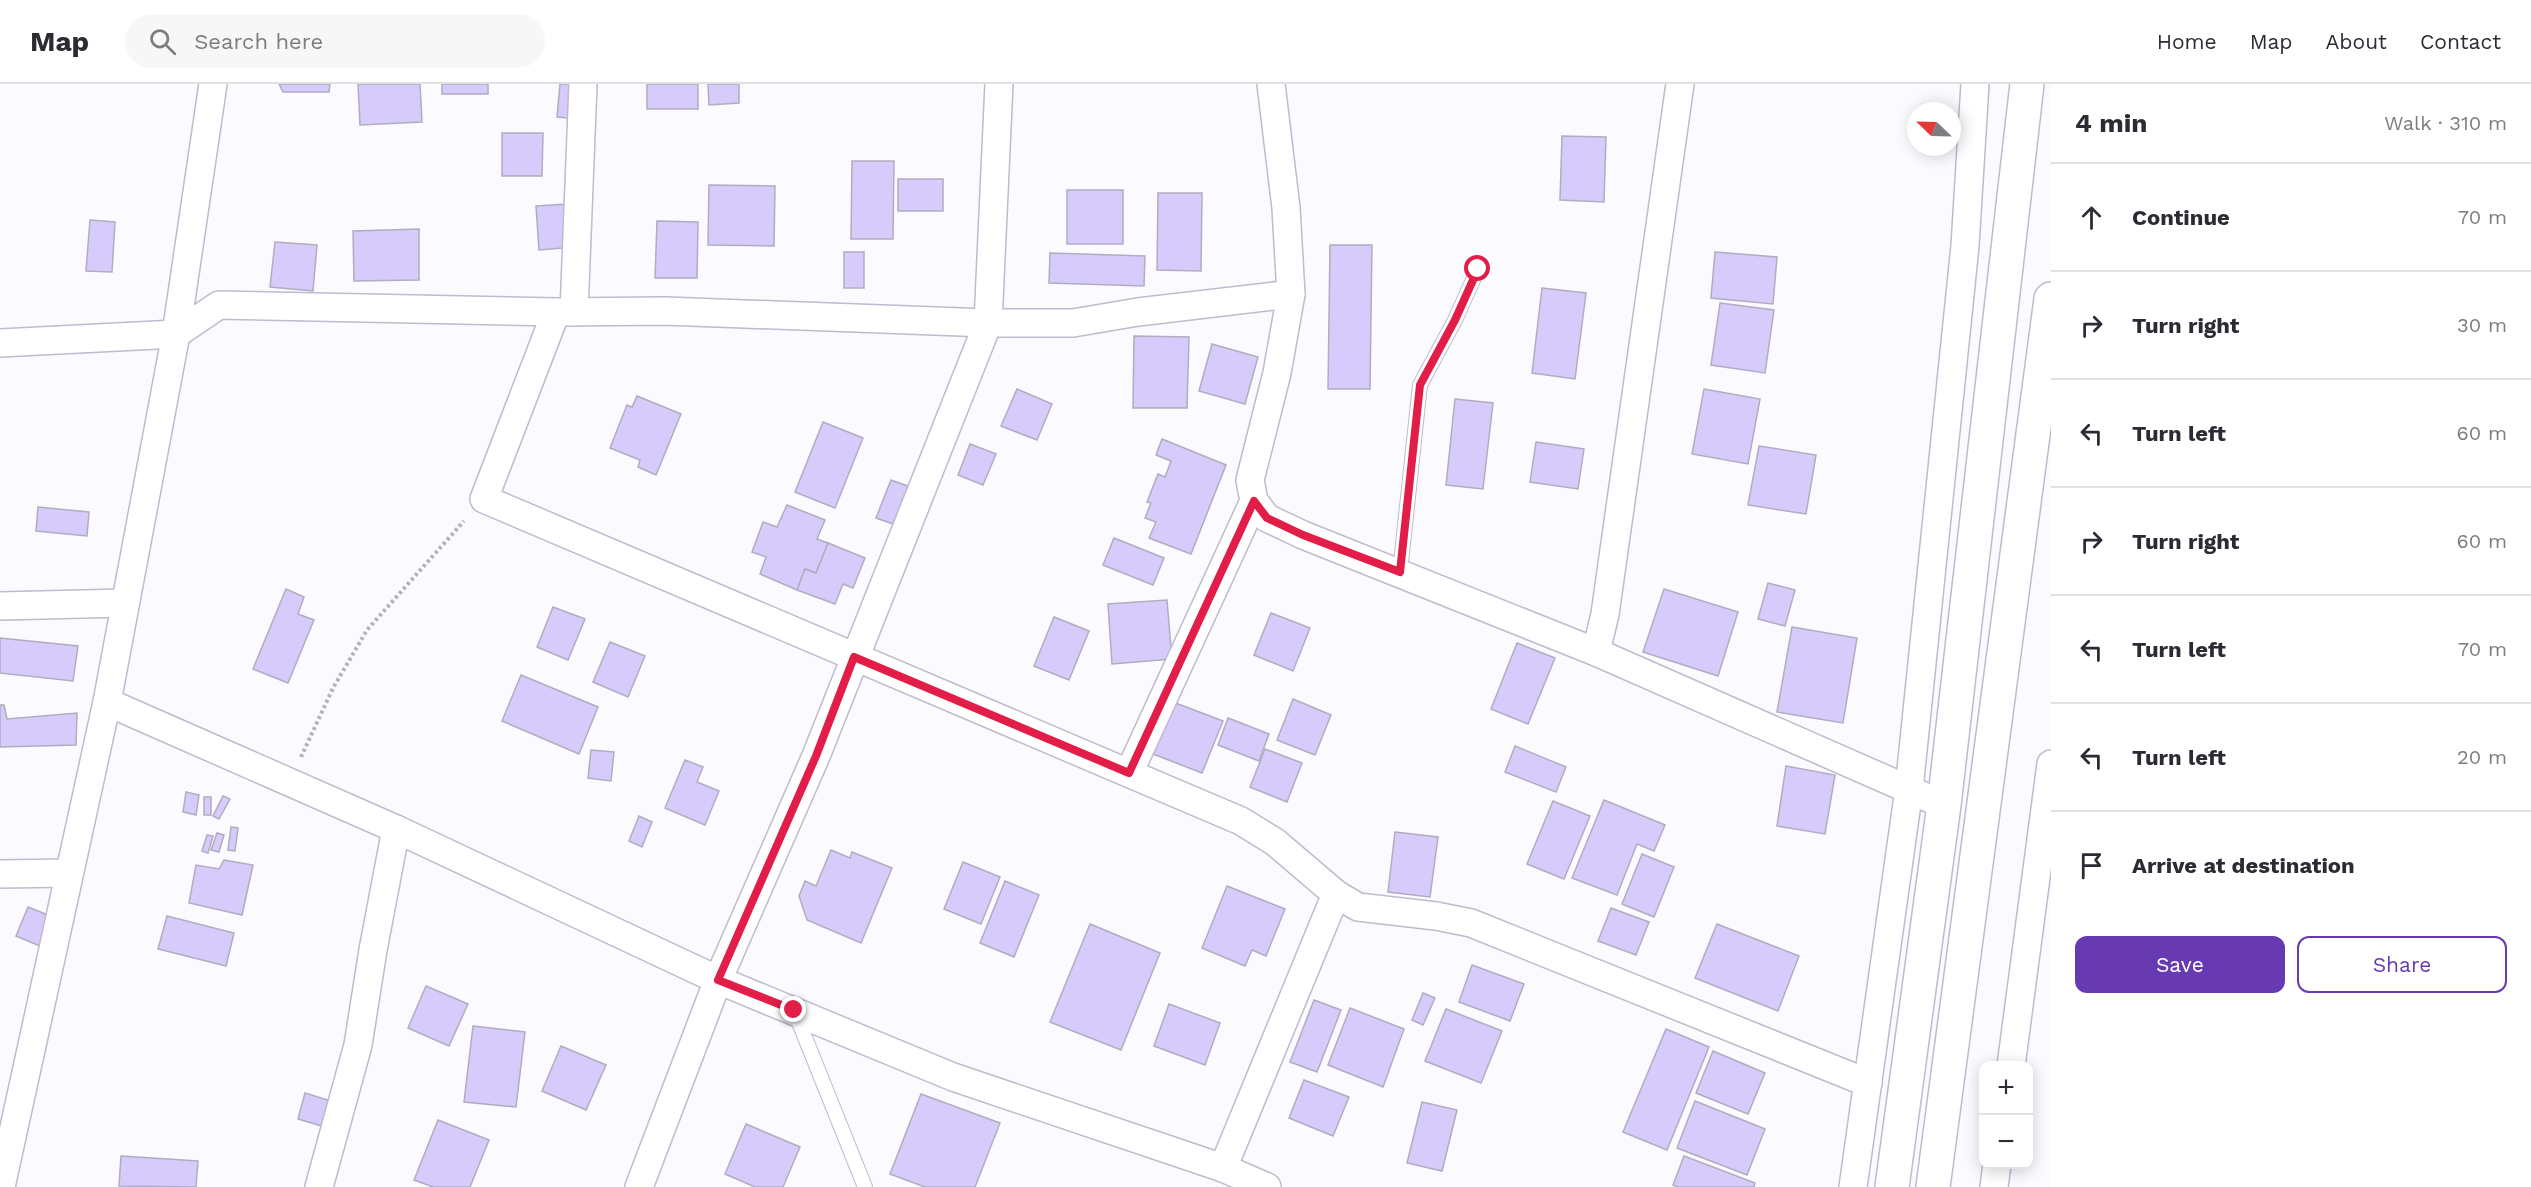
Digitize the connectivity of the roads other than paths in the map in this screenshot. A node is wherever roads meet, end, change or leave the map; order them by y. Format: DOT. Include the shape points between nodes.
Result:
graph roads {
  1 [pos="213,84"];
  2 [pos="583,84"];
  3 [pos="999,84"];
  4 [pos="1271,84"];
  5 [pos="1680,84"];
  6 [pos="1975,84"];
  7 [pos="2027,84"];
  8 [pos="1478,269"];
  9 [pos="1291,294"];
  10 [pos="2051,299"];
  11 [pos="565,312"];
  12 [pos="988,323"];
  13 [pos="176,334"];
  14 [pos="0,343"];
  15 [pos="1254,501"];
  16 [pos="1400,572"];
  17 [pos="125,603"];
  18 [pos="0,606"];
  19 [pos="1596,651"];
  20 [pos="854,657"];
  21 [pos="107,702"];
  22 [pos="2051,764"];
  23 [pos="1129,773"];
  24 [pos="1909,789"];
  25 [pos="1944,805"];
  26 [pos="396,829"];
  27 [pos="2045,850"];
  28 [pos="69,873"];
  29 [pos="0,874"];
  30 [pos="1336,894"];
  31 [pos="718,980"];
  32 [pos="794,1010"];
  33 [pos="2012,1061"];
  34 [pos="1868,1083"];
  35 [pos="4,1152"];
  36 [pos="1223,1168"];
  37 [pos="1996,1169"];
  38 [pos="1,1187"];
  39 [pos="319,1187"];
  40 [pos="639,1187"];
  41 [pos="865,1187"];
  42 [pos="1267,1187"];
  43 [pos="1853,1187"];
  44 [pos="1892,1187"];
  45 [pos="1933,1187"];
  46 [pos="1994,1187"];
  1 -- 13 [label="street"];
  2 -- 11 [label="street"];
  3 -- 12 [label="street"];
  4 -- 9 [label="street" via="1286,208"];
  5 -- 19 [label="street" via="1605,614"];
  6 -- 24 [label="street" via="1965,246"];
  7 -- 25 [label="main road"];
  8 -- 16 [label="lane" via="1420,385"];
  9 -- 12 [label="street" via="1073,323"];
  9 -- 15 [label="street" via="1277,373 1250,480"];
  10 -- 45 [label="main road"];
  11 -- 12 [label="street" via="665,311"];
  11 -- 13 [label="street" via="219,306"];
  11 -- 20 [label="street" via="484,500"];
  12 -- 20 [label="street"];
  13 -- 14 [label="street"];
  13 -- 17 [label="street"];
  15 -- 16 [label="street" via="1267,518"];
  15 -- 23 [label="street"];
  16 -- 19 [label="street"];
  17 -- 18 [label="street"];
  17 -- 21 [label="street"];
  19 -- 24 [label="street"];
  20 -- 23 [label="street"];
  20 -- 31 [label="street" via="816,756"];
  21 -- 26 [label="street"];
  21 -- 28 [label="street"];
  22 -- 27 [label="street"];
  23 -- 30 [label="street" via="1240,821 1275,842"];
  24 -- 25 [label="street"];
  24 -- 34 [label="street"];
  25 -- 44 [label="main road"];
  26 -- 31 [label="street"];
  26 -- 39 [label="street" via="357,1045"];
  27 -- 33 [label="street"];
  28 -- 29 [label="street"];
  28 -- 35 [label="street"];
  30 -- 34 [label="street" via="1358,907 1471,923"];
  30 -- 36 [label="street"];
  31 -- 32 [label="street"];
  31 -- 40 [label="street"];
  32 -- 36 [label="street" via="953,1077"];
  32 -- 41 [label="lane"];
  34 -- 43 [label="street"];
  35 -- 38 [label="street"];
  36 -- 42 [label="street"];
  37 -- 46 [label="street"];
}
